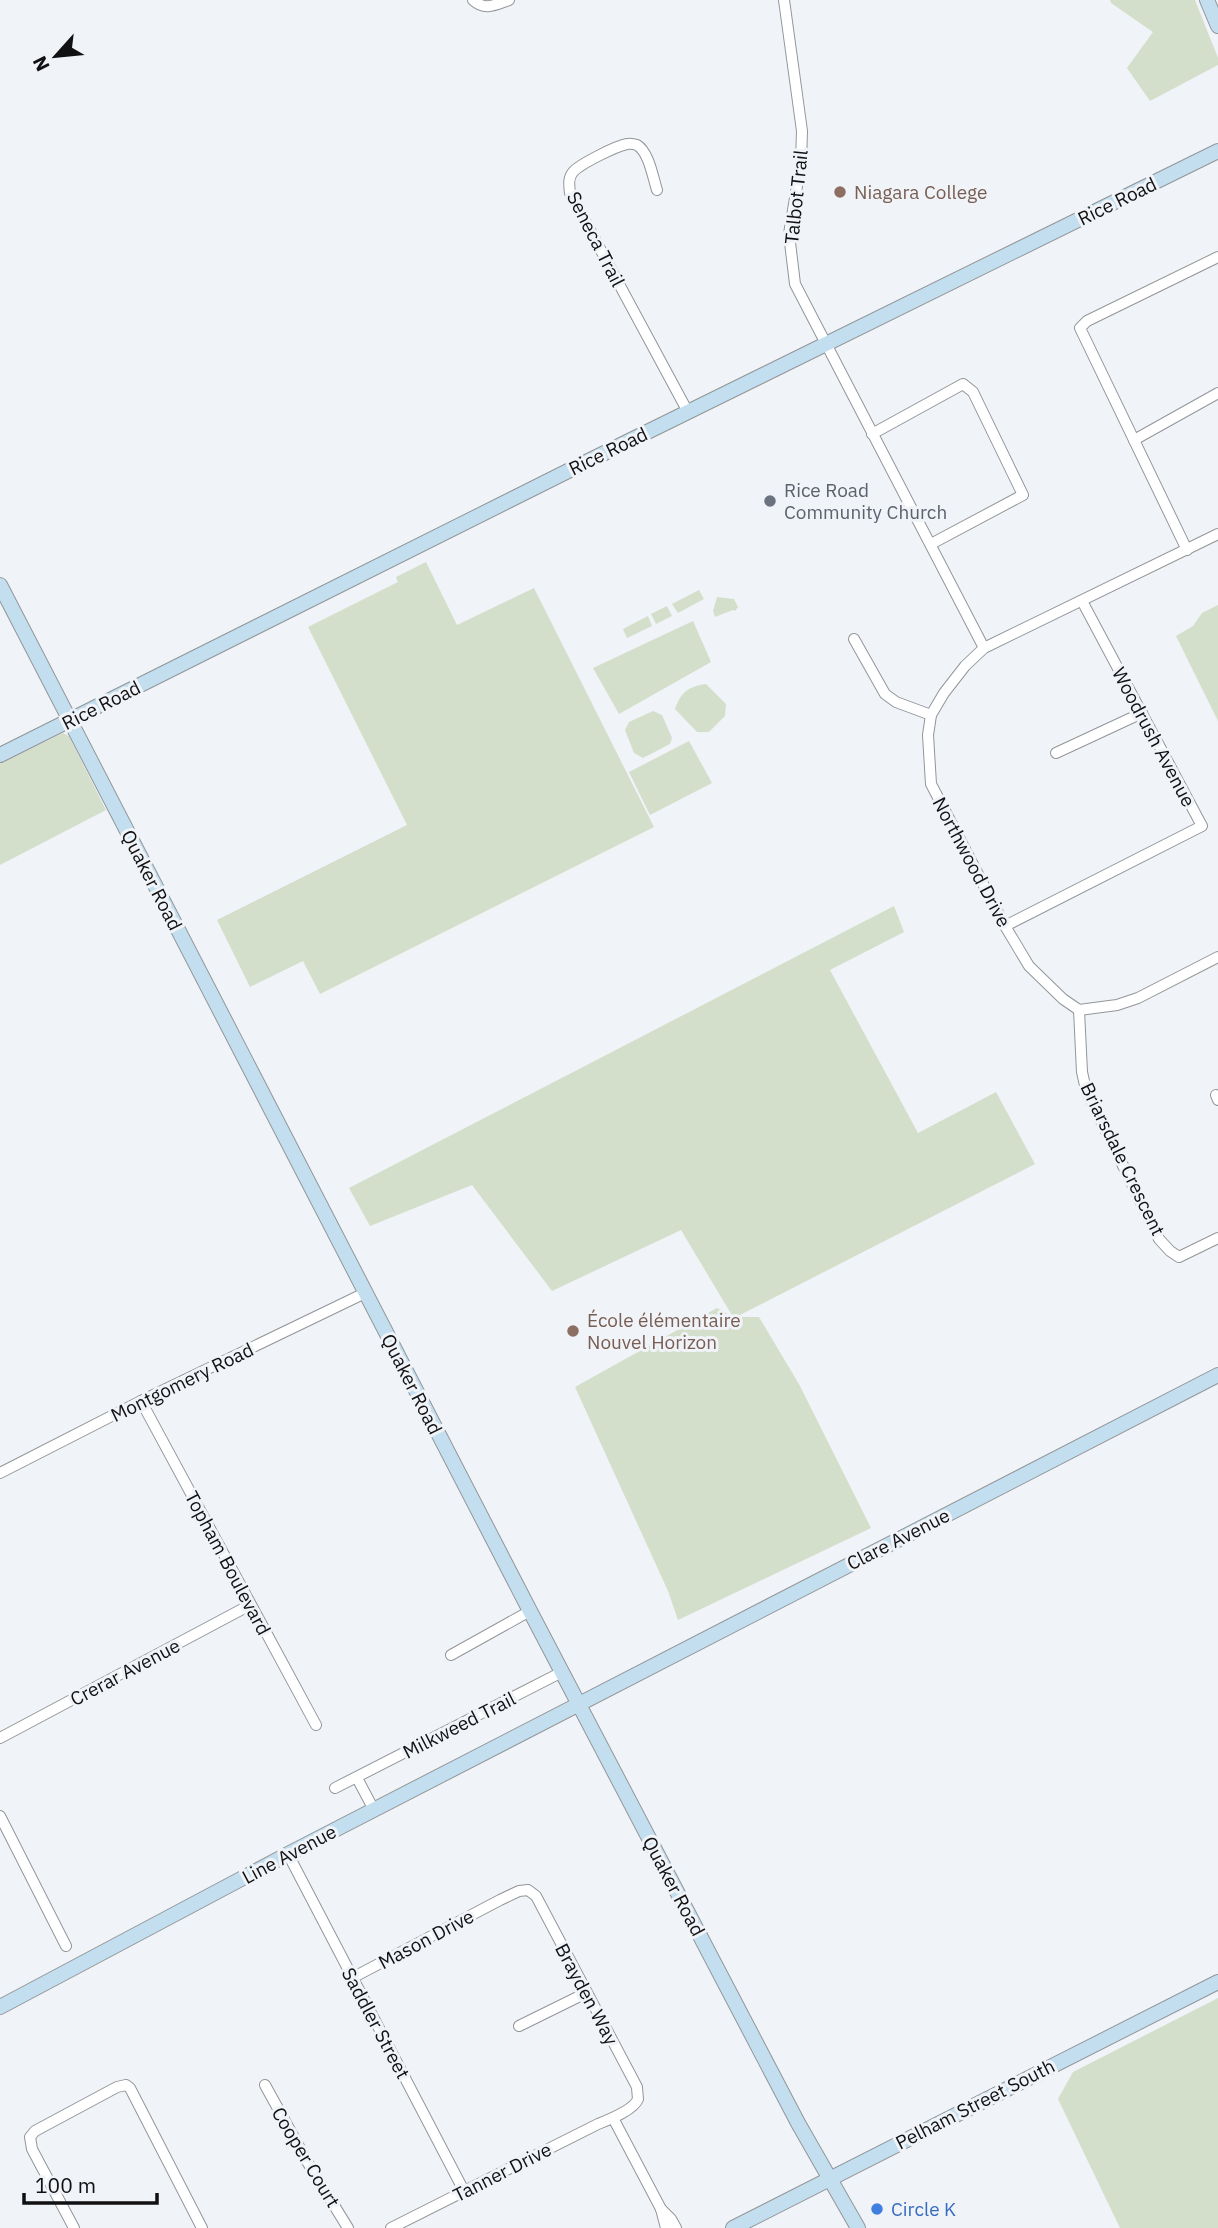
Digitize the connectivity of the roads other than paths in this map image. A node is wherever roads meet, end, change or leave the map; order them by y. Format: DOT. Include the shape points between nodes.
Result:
graph roads {
  1 [pos="509,0"];
  2 [pos="784,0"];
  3 [pos="1207,0"];
  4 [pos="476,2"];
  5 [pos="1218,26"];
  6 [pos="1218,151"];
  7 [pos="657,190"];
  8 [pos="1218,257"];
  9 [pos="826,344"];
  10 [pos="1218,393"];
  11 [pos="688,412"];
  12 [pos="872,434"];
  13 [pos="1135,440"];
  14 [pos="1218,534"];
  15 [pos="931,544"];
  16 [pos="1187,550"];
  17 [pos="0,585"];
  18 [pos="1082,601"];
  19 [pos="855,639"];
  20 [pos="984,648"];
  21 [pos="1142,713"];
  22 [pos="931,715"];
  23 [pos="69,720"];
  24 [pos="1056,753"];
  25 [pos="0,755"];
  26 [pos="1005,926"];
  27 [pos="1218,957"];
  28 [pos="1079,1010"];
  29 [pos="1218,1238"];
  30 [pos="365,1293"];
  31 [pos="1218,1375"];
  32 [pos="141,1401"];
  33 [pos="0,1473"];
  34 [pos="250,1605"];
  35 [pos="530,1611"];
  36 [pos="451,1655"];
  37 [pos="562,1672"];
  38 [pos="579,1704"];
  39 [pos="316,1725"];
  40 [pos="0,1738"];
  41 [pos="356,1778"];
  42 [pos="335,1788"];
  43 [pos="374,1810"];
  44 [pos="0,1816"];
  45 [pos="288,1854"];
  46 [pos="500,1899"];
  47 [pos="66,1946"];
  48 [pos="352,1978"];
  49 [pos="1218,1982"];
  50 [pos="586,1993"];
  51 [pos="0,2007"];
  52 [pos="519,2026"];
  53 [pos="264,2085"];
  54 [pos="613,2118"];
  55 [pos="831,2178"];
  56 [pos="464,2191"];
  57 [pos="661,2209"];
  58 [pos="74,2228"];
  59 [pos="202,2228"];
  60 [pos="348,2228"];
  61 [pos="391,2228"];
  62 [pos="666,2228"];
  63 [pos="676,2228"];
  64 [pos="733,2228"];
  65 [pos="858,2228"];
  1 -- 4 [label="street" via="487,8"];
  2 -- 9 [label="street, Talbot Trail" via="802,147 789,251 795,284"];
  3 -- 5 [label="street"];
  6 -- 9 [label="street, Rice Road"];
  7 -- 11 [label="street, Seneca Trail" via="645,155 635,144 578,168 569,183 570,193"];
  8 -- 13 [label="street" via="1080,328"];
  9 -- 11 [label="street, Rice Road"];
  9 -- 12 [label="street, Talbot Trail"];
  10 -- 13 [label="street"];
  11 -- 23 [label="street, Rice Road"];
  12 -- 15 [label="street, Talbot Trail"];
  12 -- 15 [label="street" via="963,384 973,392 1023,495"];
  13 -- 16 [label="street"];
  14 -- 16 [label="street, Northwood Drive"];
  15 -- 20 [label="street, Talbot Trail"];
  16 -- 18 [label="street, Northwood Drive"];
  17 -- 23 [label="street, Quaker Road"];
  18 -- 20 [label="street, Northwood Drive"];
  18 -- 21 [label="street, Woodrush Avenue"];
  19 -- 22 [label="street" via="885,694"];
  20 -- 22 [label="street, Northwood Drive" via="944,692"];
  21 -- 24 [label="street"];
  21 -- 26 [label="street, Woodrush Avenue" via="1202,826"];
  22 -- 26 [label="street, Northwood Drive" via="931,784"];
  23 -- 25 [label="street, Rice Road"];
  23 -- 30 [label="street, Quaker Road"];
  26 -- 28 [label="street, Northwood Drive" via="1029,965"];
  27 -- 28 [label="street" via="1138,998"];
  28 -- 29 [label="street, Briarsdale Crescent" via="1086,1090 1160,1239 1179,1257"];
  30 -- 32 [label="street, Montgomery Road"];
  30 -- 35 [label="street, Quaker Road"];
  31 -- 38 [label="street, Clare Avenue"];
  32 -- 33 [label="street, Montgomery Road"];
  32 -- 34 [label="street, Topham Boulevard"];
  34 -- 39 [label="street, Topham Boulevard"];
  34 -- 40 [label="street, Crerar Avenue"];
  35 -- 36 [label="street"];
  35 -- 37 [label="street, Quaker Road"];
  37 -- 38 [label="street, Quaker Road"];
  37 -- 41 [label="street, Milkweed Trail"];
  38 -- 43 [label="street, Line Avenue"];
  38 -- 55 [label="street, Quaker Road"];
  41 -- 42 [label="street, Milkweed Trail"];
  41 -- 43 [label="street"];
  43 -- 45 [label="street, Line Avenue"];
  44 -- 47 [label="street"];
  45 -- 48 [label="street, Saddler Street"];
  45 -- 51 [label="street, Line Avenue"];
  46 -- 48 [label="street, Mason Drive"];
  46 -- 50 [label="street, Brayden Way" via="528,1890 536,1896"];
  48 -- 56 [label="street, Saddler Street"];
  49 -- 55 [label="street, Pelham Street South"];
  50 -- 52 [label="street"];
  50 -- 54 [label="street, Brayden Way" via="637,2087 633,2106"];
  53 -- 60 [label="street, Cooper Court"];
  54 -- 56 [label="street, Tanner Drive"];
  54 -- 57 [label="street"];
  55 -- 64 [label="street, Pelham Street South"];
  55 -- 65 [label="street, Quaker Road"];
  56 -- 61 [label="street, Tanner Drive"];
  57 -- 62 [label="street"];
  57 -- 63 [label="street"];
  58 -- 59 [label="street" via="30,2137 126,2085"];
}
